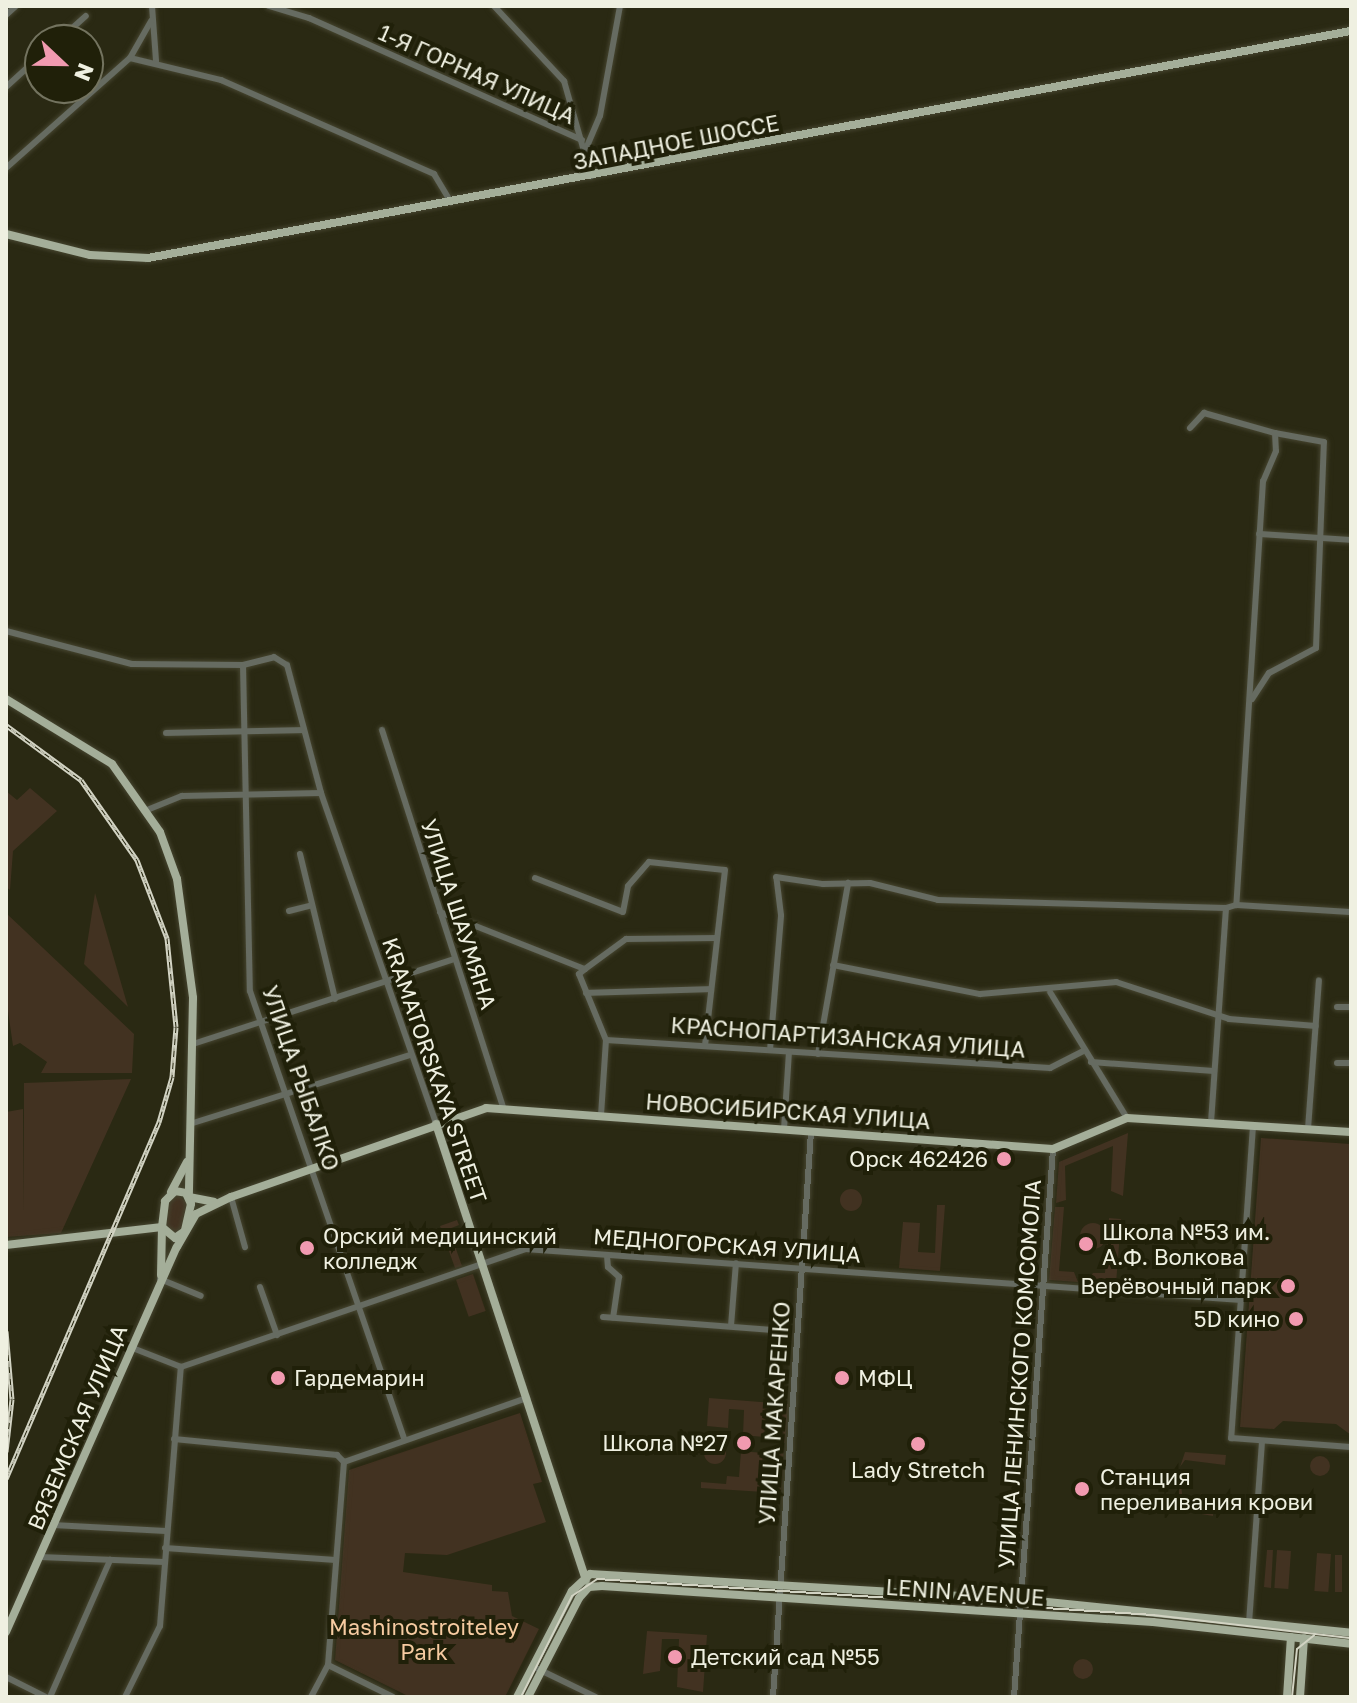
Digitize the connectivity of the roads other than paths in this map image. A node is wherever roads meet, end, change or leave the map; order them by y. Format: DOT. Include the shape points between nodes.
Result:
graph roads {
  1 [pos="16,6"];
  2 [pos="152,6"];
  3 [pos="269,6"];
  4 [pos="494,6"];
  5 [pos="620,6"];
  6 [pos="6,15"];
  7 [pos="86,16"];
  8 [pos="151,21"];
  9 [pos="77,24"];
  10 [pos="1351,31"];
  11 [pos="130,58"];
  12 [pos="156,61"];
  13 [pos="24,71"];
  14 [pos="6,87"];
  15 [pos="582,140"];
  16 [pos="585,151"];
  17 [pos="6,168"];
  18 [pos="591,176"];
  19 [pos="451,202"];
  20 [pos="6,234"];
  21 [pos="1190,428"];
  22 [pos="1275,433"];
  23 [pos="1259,534"];
  24 [pos="1323,538"];
  25 [pos="1351,540"];
  26 [pos="6,631"];
  27 [pos="243,665"];
  28 [pos="6,699"];
  29 [pos="1252,699"];
  30 [pos="304,730"];
  31 [pos="382,730"];
  32 [pos="244,732"];
  33 [pos="166,733"];
  34 [pos="321,793"];
  35 [pos="246,795"];
  36 [pos="147,810"];
  37 [pos="300,854"];
  38 [pos="535,878"];
  39 [pos="848,883"];
  40 [pos="1236,905"];
  41 [pos="309,906"];
  42 [pos="1226,908"];
  43 [pos="289,911"];
  44 [pos="440,912"];
  45 [pos="1351,912"];
  46 [pos="717,938"];
  47 [pos="455,959"];
  48 [pos="833,965"];
  49 [pos="585,969"];
  50 [pos="1319,980"];
  51 [pos="385,982"];
  52 [pos="711,989"];
  53 [pos="1050,991"];
  54 [pos="586,993"];
  55 [pos="335,999"];
  56 [pos="1337,1007"];
  57 [pos="1351,1007"];
  58 [pos="1218,1014"];
  59 [pos="259,1025"];
  60 [pos="1316,1026"];
  61 [pos="606,1040"];
  62 [pos="196,1043"];
  63 [pos="705,1045"];
  64 [pos="770,1050"];
  65 [pos="1084,1051"];
  66 [pos="789,1052"];
  67 [pos="818,1054"];
  68 [pos="410,1055"];
  69 [pos="1091,1062"];
  70 [pos="1337,1063"];
  71 [pos="1351,1063"];
  72 [pos="1214,1071"];
  73 [pos="285,1095"];
  74 [pos="503,1108"];
  75 [pos="601,1115"];
  76 [pos="1127,1118"];
  77 [pos="1211,1122"];
  78 [pos="193,1123"];
  79 [pos="436,1124"];
  80 [pos="1253,1126"];
  81 [pos="784,1129"];
  82 [pos="1308,1129"];
  83 [pos="811,1132"];
  84 [pos="1351,1132"];
  85 [pos="1053,1149"];
  86 [pos="191,1150"];
  87 [pos="313,1169"];
  88 [pos="168,1194"];
  89 [pos="189,1197"];
  90 [pos="231,1197"];
  91 [pos="162,1227"];
  92 [pos="185,1231"];
  93 [pos="6,1245"];
  94 [pos="245,1247"];
  95 [pos="607,1256"];
  96 [pos="736,1263"];
  97 [pos="483,1266"];
  98 [pos="803,1268"];
  99 [pos="160,1279"];
  100 [pos="1043,1286"];
  101 [pos="260,1287"];
  102 [pos="201,1296"];
  103 [pos="1241,1300"];
  104 [pos="360,1307"];
  105 [pos="603,1317"];
  106 [pos="613,1318"];
  107 [pos="731,1326"];
  108 [pos="773,1330"];
  109 [pos="277,1335"];
  110 [pos="130,1347"];
  111 [pos="181,1367"];
  112 [pos="527,1398"];
  113 [pos="174,1439"];
  114 [pos="405,1440"];
  115 [pos="1262,1441"];
  116 [pos="1351,1447"];
  117 [pos="344,1462"];
  118 [pos="53,1525"];
  119 [pos="166,1531"];
  120 [pos="165,1548"];
  121 [pos="40,1557"];
  122 [pos="110,1560"];
  123 [pos="336,1560"];
  124 [pos="164,1562"];
  125 [pos="585,1575"];
  126 [pos="672,1577"];
  127 [pos="721,1580"];
  128 [pos="780,1583"];
  129 [pos="589,1587"];
  130 [pos="672,1590"];
  131 [pos="902,1591"];
  132 [pos="721,1592"];
  133 [pos="779,1596"];
  134 [pos="1021,1600"];
  135 [pos="1080,1605"];
  136 [pos="1092,1605"];
  137 [pos="902,1606"];
  138 [pos="1129,1609"];
  139 [pos="1154,1611"];
  140 [pos="566,1612"];
  141 [pos="1020,1615"];
  142 [pos="1205,1615"];
  143 [pos="1079,1618"];
  144 [pos="1091,1619"];
  145 [pos="1128,1621"];
  146 [pos="1232,1621"];
  147 [pos="1153,1622"];
  148 [pos="1249,1623"];
  149 [pos="1203,1628"];
  150 [pos="1292,1628"];
  151 [pos="1305,1629"];
  152 [pos="6,1632"];
  153 [pos="1351,1633"];
  154 [pos="1232,1634"];
  155 [pos="1291,1640"];
  156 [pos="1304,1641"];
  157 [pos="1351,1644"];
  158 [pos="328,1665"];
  159 [pos="537,1669"];
  160 [pos="6,1677"];
  161 [pos="48,1697"];
  162 [pos="125,1697"];
  163 [pos="311,1697"];
  164 [pos="393,1697"];
  165 [pos="517,1697"];
  166 [pos="528,1697"];
  167 [pos="596,1697"];
  168 [pos="773,1697"];
  169 [pos="1014,1697"];
  170 [pos="1287,1697"];
  171 [pos="1300,1697"];
  1 -- 6 [label="street"];
  2 -- 8 [label="street"];
  3 -- 15 [label="street, 1-Я ГОРНАЯ УЛИЦА" via="309,18"];
  4 -- 15 [label="street" via="564,81"];
  5 -- 16 [label="street" via="600,116"];
  7 -- 9 [label="street"];
  8 -- 11 [label="street"];
  8 -- 12 [label="street"];
  10 -- 18 [label="main road, ЗАПАДНОЕ ШОССЕ"];
  11 -- 12 [label="street"];
  11 -- 17 [label="street"];
  12 -- 19 [label="street" via="221,80 434,174"];
  13 -- 14 [label="street"];
  15 -- 16 [label="street"];
  16 -- 18 [label="street"];
  18 -- 19 [label="main road, ЗАПАДНОЕ ШОССЕ"];
  19 -- 20 [label="main road, ЗАПАДНОЕ ШОССЕ" via="148,258 90,255"];
  21 -- 22 [label="street" via="1204,413"];
  22 -- 23 [label="street" via="1276,451 1263,481"];
  22 -- 24 [label="street" via="1324,442"];
  23 -- 24 [label="street"];
  23 -- 29 [label="street" via="1248,657"];
  24 -- 25 [label="street"];
  24 -- 29 [label="street" via="1316,648 1269,673"];
  26 -- 27 [label="street" via="132,664"];
  27 -- 30 [label="street, KRAMATORSKAYA STREET" via="274,657 287,665"];
  27 -- 32 [label="street, УЛИЦА РЫБАЛКО"];
  28 -- 36 [label="main road" via="112,764"];
  29 -- 40 [label="street"];
  30 -- 32 [label="street"];
  30 -- 34 [label="street, KRAMATORSKAYA STREET"];
  31 -- 44 [label="street, УЛИЦА ШАУМЯНА"];
  32 -- 33 [label="street"];
  32 -- 35 [label="street, УЛИЦА РЫБАЛКО"];
  34 -- 35 [label="street"];
  34 -- 51 [label="street, KRAMATORSKAYA STREET"];
  35 -- 36 [label="street" via="182,796"];
  35 -- 59 [label="street, УЛИЦА РЫБАЛКО" via="250,991"];
  36 -- 62 [label="main road" via="177,879"];
  37 -- 41 [label="street"];
  38 -- 46 [label="street" via="623,912 628,886 649,862 725,870"];
  39 -- 42 [label="street" via="870,883 938,900"];
  39 -- 48 [label="street"];
  39 -- 64 [label="street" via="776,877 781,915"];
  40 -- 42 [label="street"];
  40 -- 45 [label="street"];
  41 -- 43 [label="street"];
  41 -- 55 [label="street"];
  42 -- 58 [label="street"];
  44 -- 47 [label="street, УЛИЦА ШАУМЯНА"];
  44 -- 49 [label="street"];
  46 -- 49 [label="street" via="626,939"];
  46 -- 52 [label="street"];
  47 -- 51 [label="street"];
  47 -- 74 [label="street, УЛИЦА ШАУМЯНА"];
  48 -- 53 [label="street" via="957,992"];
  48 -- 67 [label="street"];
  49 -- 54 [label="street" via="579,974"];
  50 -- 60 [label="street"];
  51 -- 55 [label="street"];
  51 -- 68 [label="street, KRAMATORSKAYA STREET"];
  52 -- 54 [label="street"];
  52 -- 63 [label="street"];
  53 -- 58 [label="street" via="1116,982"];
  53 -- 65 [label="street"];
  54 -- 61 [label="street"];
  55 -- 59 [label="street"];
  56 -- 57 [label="street"];
  58 -- 60 [label="street"];
  58 -- 72 [label="street"];
  59 -- 62 [label="street"];
  59 -- 73 [label="street, УЛИЦА РЫБАЛКО"];
  60 -- 82 [label="street"];
  61 -- 63 [label="street, КРАСНОПАРТИЗАНСКАЯ УЛИЦА"];
  61 -- 75 [label="street"];
  62 -- 78 [label="main road"];
  63 -- 64 [label="street, КРАСНОПАРТИЗАНСКАЯ УЛИЦА"];
  64 -- 66 [label="street, КРАСНОПАРТИЗАНСКАЯ УЛИЦА"];
  65 -- 67 [label="street, КРАСНОПАРТИЗАНСКАЯ УЛИЦА" via="1050,1068"];
  65 -- 69 [label="street"];
  66 -- 67 [label="street, КРАСНОПАРТИЗАНСКАЯ УЛИЦА"];
  66 -- 81 [label="street"];
  68 -- 73 [label="street"];
  68 -- 79 [label="street, KRAMATORSKAYA STREET"];
  69 -- 72 [label="street"];
  69 -- 76 [label="street"];
  70 -- 71 [label="street"];
  72 -- 77 [label="street"];
  73 -- 78 [label="street"];
  73 -- 87 [label="street, УЛИЦА РЫБАЛКО"];
  74 -- 75 [label="main road, НОВОСИБИРСКАЯ УЛИЦА"];
  74 -- 79 [label="main road, НОВОСИБИРСКАЯ УЛИЦА"];
  75 -- 81 [label="main road, НОВОСИБИРСКАЯ УЛИЦА"];
  76 -- 77 [label="main road, НОВОСИБИРСКАЯ УЛИЦА"];
  76 -- 85 [label="main road, НОВОСИБИРСКАЯ УЛИЦА"];
  77 -- 80 [label="main road, НОВОСИБИРСКАЯ УЛИЦА"];
  78 -- 86 [label="main road"];
  79 -- 87 [label="main road, НОВОСИБИРСКАЯ УЛИЦА"];
  79 -- 97 [label="main road, KRAMATORSKAYA STREET"];
  80 -- 82 [label="main road, НОВОСИБИРСКАЯ УЛИЦА"];
  80 -- 103 [label="street"];
  81 -- 83 [label="main road, НОВОСИБИРСКАЯ УЛИЦА"];
  82 -- 84 [label="main road, НОВОСИБИРСКАЯ УЛИЦА"];
  83 -- 85 [label="main road, НОВОСИБИРСКАЯ УЛИЦА"];
  83 -- 98 [label="street, УЛИЦА МАКАРЕНКО"];
  85 -- 100 [label="street, УЛИЦА ЛЕНИНСКОГО КОМСОМОЛА"];
  86 -- 88 [label="main road"];
  86 -- 89 [label="main road"];
  87 -- 90 [label="main road, НОВОСИБИРСКАЯ УЛИЦА"];
  87 -- 104 [label="street, УЛИЦА РЫБАЛКО"];
  88 -- 89 [label="main road" via="180,1191"];
  88 -- 91 [label="main road"];
  89 -- 90 [label="main road" via="206,1203"];
  89 -- 92 [label="main road"];
  90 -- 92 [label="main road" via="199,1212"];
  90 -- 94 [label="street"];
  91 -- 92 [label="main road" via="173,1238"];
  91 -- 93 [label="main road"];
  91 -- 99 [label="main road"];
  92 -- 99 [label="main road, ВЯЗЕМСКАЯ УЛИЦА"];
  95 -- 96 [label="street, МЕДНОГОРСКАЯ УЛИЦА"];
  95 -- 97 [label="street, МЕДНОГОРСКАЯ УЛИЦА" via="525,1249"];
  95 -- 106 [label="street" via="608,1267 619,1277"];
  96 -- 98 [label="street, МЕДНОГОРСКАЯ УЛИЦА"];
  96 -- 107 [label="street"];
  97 -- 104 [label="street, МЕДНОГОРСКАЯ УЛИЦА"];
  97 -- 112 [label="main road, KRAMATORSKAYA STREET"];
  98 -- 100 [label="street, МЕДНОГОРСКАЯ УЛИЦА"];
  98 -- 128 [label="street, УЛИЦА МАКАРЕНКО"];
  99 -- 102 [label="street"];
  99 -- 110 [label="main road, ВЯЗЕМСКАЯ УЛИЦА"];
  100 -- 103 [label="street, МЕДНОГОРСКАЯ УЛИЦА"];
  100 -- 134 [label="street, УЛИЦА ЛЕНИНСКОГО КОМСОМОЛА"];
  101 -- 109 [label="street"];
  103 -- 115 [label="street" via="1231,1438"];
  104 -- 109 [label="street, МЕДНОГОРСКАЯ УЛИЦА"];
  104 -- 114 [label="street, УЛИЦА РЫБАЛКО"];
  105 -- 106 [label="street"];
  106 -- 107 [label="street"];
  107 -- 108 [label="street"];
  109 -- 111 [label="street, МЕДНОГОРСКАЯ УЛИЦА"];
  110 -- 111 [label="street"];
  110 -- 118 [label="main road, ВЯЗЕМСКАЯ УЛИЦА"];
  111 -- 113 [label="street"];
  112 -- 114 [label="street"];
  112 -- 125 [label="main road, KRAMATORSKAYA STREET"];
  113 -- 117 [label="street" via="337,1455"];
  113 -- 119 [label="street"];
  114 -- 117 [label="street"];
  115 -- 116 [label="street"];
  115 -- 148 [label="street"];
  117 -- 123 [label="street"];
  118 -- 119 [label="street"];
  118 -- 121 [label="main road, ВЯЗЕМСКАЯ УЛИЦА"];
  119 -- 120 [label="street"];
  120 -- 123 [label="street"];
  120 -- 124 [label="street"];
  121 -- 122 [label="street"];
  121 -- 152 [label="main road, ВЯЗЕМСКАЯ УЛИЦА"];
  122 -- 124 [label="street"];
  122 -- 161 [label="street"];
  123 -- 158 [label="street"];
  124 -- 162 [label="street" via="160,1626"];
  125 -- 126 [label="main road, LENIN AVENUE"];
  125 -- 129 [label="main road, KRAMATORSKAYA STREET"];
  125 -- 140 [label="main road"];
  126 -- 127 [label="main road, LENIN AVENUE"];
  126 -- 130 [label="street"];
  127 -- 128 [label="main road, LENIN AVENUE"];
  127 -- 132 [label="street"];
  128 -- 131 [label="main road, LENIN AVENUE"];
  128 -- 133 [label="street, УЛИЦА МАКАРЕНКО"];
  129 -- 130 [label="main road, LENIN AVENUE"];
  129 -- 140 [label="main road"];
  130 -- 132 [label="main road, LENIN AVENUE"];
  131 -- 134 [label="main road, LENIN AVENUE"];
  131 -- 137 [label="street"];
  132 -- 133 [label="main road, LENIN AVENUE"];
  133 -- 137 [label="main road, LENIN AVENUE"];
  133 -- 168 [label="street, УЛИЦА МАКАРЕНКО"];
  134 -- 135 [label="main road, LENIN AVENUE"];
  134 -- 141 [label="street, УЛИЦА ЛЕНИНСКОГО КОМСОМОЛА"];
  135 -- 136 [label="main road, LENIN AVENUE"];
  135 -- 143 [label="street"];
  136 -- 138 [label="main road, LENIN AVENUE"];
  136 -- 144 [label="street"];
  137 -- 141 [label="main road, LENIN AVENUE"];
  138 -- 139 [label="main road, LENIN AVENUE"];
  138 -- 145 [label="street"];
  139 -- 142 [label="main road, LENIN AVENUE"];
  139 -- 147 [label="street"];
  140 -- 159 [label="main road"];
  141 -- 143 [label="main road, LENIN AVENUE"];
  141 -- 169 [label="street, УЛИЦА ЛЕНИНСКОГО КОМСОМОЛА"];
  142 -- 146 [label="main road, LENIN AVENUE"];
  142 -- 149 [label="street"];
  143 -- 144 [label="main road, LENIN AVENUE"];
  144 -- 145 [label="main road, LENIN AVENUE"];
  145 -- 147 [label="main road, LENIN AVENUE"];
  146 -- 148 [label="main road, LENIN AVENUE"];
  146 -- 154 [label="street"];
  147 -- 149 [label="main road, LENIN AVENUE"];
  148 -- 150 [label="main road, LENIN AVENUE"];
  149 -- 154 [label="main road, LENIN AVENUE"];
  150 -- 151 [label="main road, LENIN AVENUE"];
  150 -- 155 [label="main road"];
  151 -- 153 [label="main road, LENIN AVENUE"];
  151 -- 156 [label="main road"];
  154 -- 155 [label="main road, LENIN AVENUE"];
  155 -- 156 [label="main road, LENIN AVENUE"];
  155 -- 170 [label="main road"];
  156 -- 157 [label="main road, LENIN AVENUE"];
  156 -- 171 [label="main road"];
  158 -- 163 [label="street"];
  158 -- 164 [label="street"];
  159 -- 165 [label="main road"];
  159 -- 166 [label="main road"];
  159 -- 167 [label="street"];
  160 -- 161 [label="street"];
}
